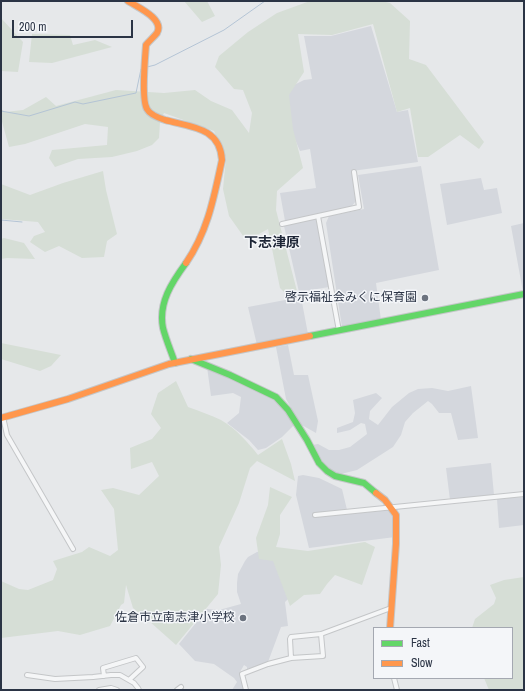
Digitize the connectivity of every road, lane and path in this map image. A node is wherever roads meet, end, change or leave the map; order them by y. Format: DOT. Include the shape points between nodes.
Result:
graph roads {
  1 [pos="128,1"];
  2 [pos="354,172"];
  3 [pos="318,216"];
  4 [pos="282,224"];
  5 [pos="524,294"];
  6 [pos="339,331"];
  7 [pos="191,359"];
  8 [pos="175,363"];
  9 [pos="2,417"];
  10 [pos="524,494"];
  11 [pos="391,507"];
  12 [pos="315,514"];
  13 [pos="73,549"];
  14 [pos="391,608"];
  15 [pos="390,627"];
  16 [pos="321,634"];
  17 [pos="291,658"];
  18 [pos="27,675"];
  19 [pos="104,676"];
  20 [pos="394,679"];
  21 [pos="129,680"];
  22 [pos="99,690"];
  23 [pos="117,690"];
  24 [pos="139,690"];
  25 [pos="246,690"];
  26 [pos="397,690"];
  1 -- 8 [label="street" via="149,14 158,25 156,33 146,44 146,108 158,118 204,130 215,139 222,154 201,239 169,289 162,305 162,324"];
  2 -- 3 [label="street" via="359,207"];
  3 -- 4 [label="street"];
  3 -- 6 [label="street"];
  5 -- 6 [label="street"];
  6 -- 7 [label="street"];
  7 -- 8 [label="street"];
  7 -- 11 [label="street" via="276,397 288,410 319,463 327,471 335,476 364,483"];
  8 -- 9 [label="street" via="68,399"];
  9 -- 13 [label="street" via="7,435"];
  10 -- 11 [label="street"];
  11 -- 12 [label="street"];
  11 -- 14 [label="street" via="396,514 396,544"];
  14 -- 15 [label="street"];
  14 -- 16 [label="street"];
  16 -- 17 [label="street" via="291,637"];
  16 -- 17 [label="street" via="323,656"];
  17 -- 25 [label="street" via="242,674"];
  18 -- 19 [label="street" via="55,679"];
  19 -- 21 [label="street" via="120,676"];
  19 -- 21 [label="street" via="102,668 136,658 143,667"];
  20 -- 26 [label="street"];
  21 -- 24 [label="street"];
  22 -- 23 [label="street"];
}
